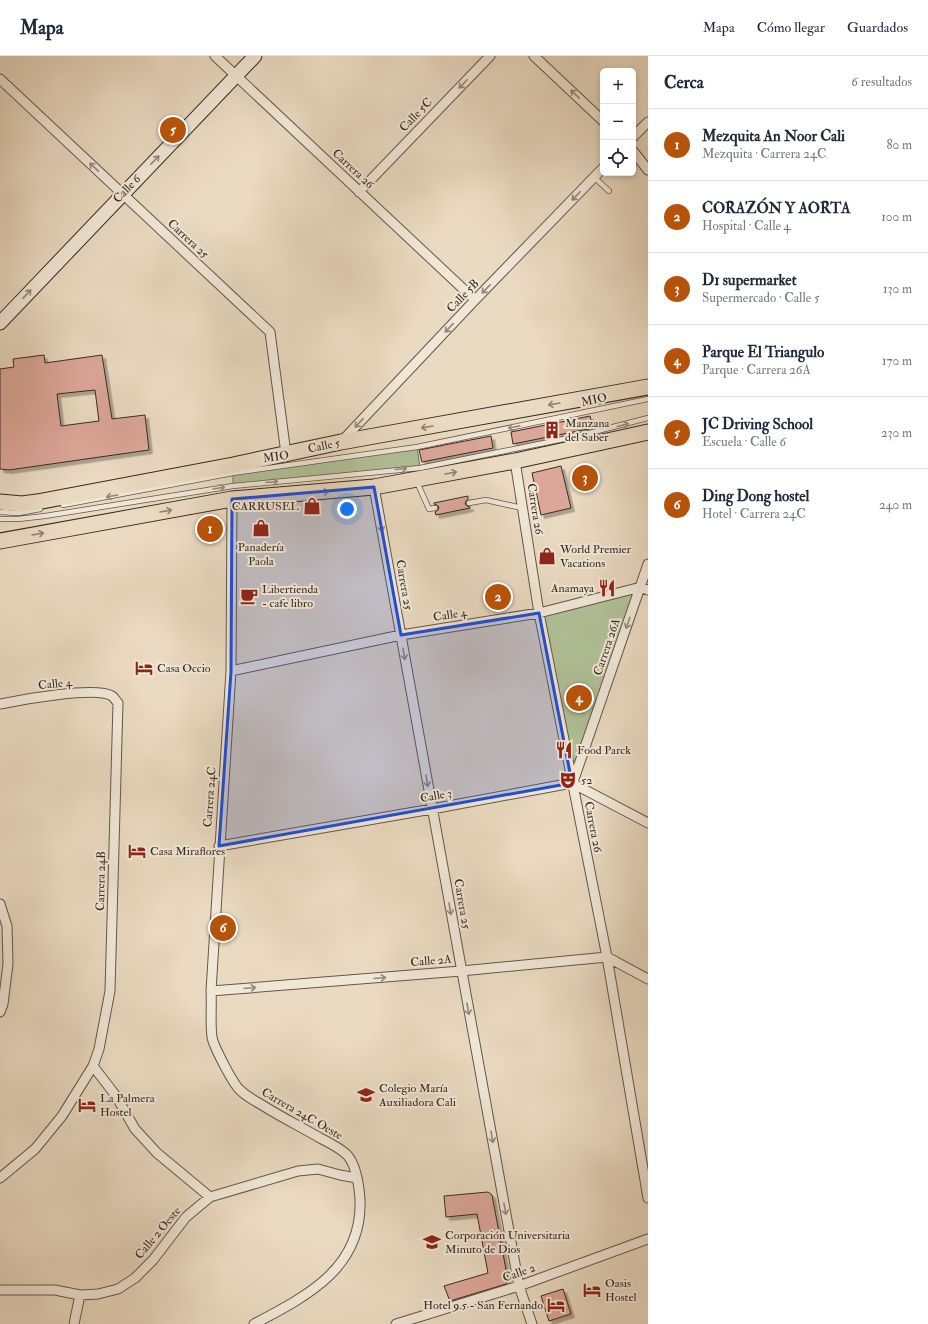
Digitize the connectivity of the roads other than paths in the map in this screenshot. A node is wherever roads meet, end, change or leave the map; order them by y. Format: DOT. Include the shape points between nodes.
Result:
graph roads {
  1 [pos="215,56"];
  2 [pos="255,56"];
  3 [pos="490,56"];
  4 [pos="534,56"];
  5 [pos="236,76"];
  6 [pos="0,79"];
  7 [pos="600,118"];
  8 [pos="648,122"];
  9 [pos="636,134"];
  10 [pos="636,155"];
  11 [pos="648,170"];
  12 [pos="600,171"];
  13 [pos="594,178"];
  14 [pos="359,192"];
  15 [pos="609,192"];
  16 [pos="122,194"];
  17 [pos="475,300"];
  18 [pos="0,323"];
  19 [pos="648,387"];
  20 [pos="648,399"];
  21 [pos="648,418"];
  22 [pos="648,432"];
  23 [pos="341,442"];
  24 [pos="286,454"];
  25 [pos="515,461"];
  26 [pos="416,479"];
  27 [pos="374,487"];
  28 [pos="232,499"];
  29 [pos="0,502"];
  30 [pos="469,503"];
  31 [pos="59,506"];
  32 [pos="44,508"];
  33 [pos="435,508"];
  34 [pos="522,508"];
  35 [pos="0,512"];
  36 [pos="0,519"];
  37 [pos="0,541"];
  38 [pos="648,564"];
  39 [pos="644,588"];
  40 [pos="539,613"];
  41 [pos="401,635"];
  42 [pos="231,671"];
  43 [pos="112,696"];
  44 [pos="0,704"];
  45 [pos="572,783"];
  46 [pos="432,809"];
  47 [pos="648,823"];
  48 [pos="219,846"];
  49 [pos="0,904"];
  50 [pos="607,957"];
  51 [pos="462,971"];
  52 [pos="648,979"];
  53 [pos="211,991"];
  54 [pos="0,1012"];
  55 [pos="93,1066"];
  56 [pos="239,1090"];
  57 [pos="0,1178"];
  58 [pos="357,1178"];
  59 [pos="210,1197"];
  60 [pos="648,1198"];
  61 [pos="648,1239"];
  62 [pos="519,1286"];
  63 [pos="0,1290"];
  64 [pos="80,1295"];
  65 [pos="74,1324"];
  66 [pos="254,1324"];
  67 [pos="396,1324"];
  68 [pos="532,1324"];
  1 -- 5 [label="street, Carrera 26"];
  2 -- 5 [label="main road, Calle 6"];
  3 -- 14 [label="street, Calle 5C, one-way"];
  7 -- 4 [label="street, one-way"];
  5 -- 14 [label="street, Carrera 26"];
  16 -- 5 [label="main road, Calle 6, one-way"];
  16 -- 6 [label="street, Carrera 25, one-way"];
  8 -- 9 [label="street"];
  10 -- 11 [label="street"];
  12 -- 13 [label="street, Calle 5B"];
  13 -- 15 [label="lane"];
  13 -- 17 [label="street, Calle 5B, one-way"];
  14 -- 17 [label="street, Carrera 26"];
  18 -- 16 [label="main road, Calle 6, one-way"];
  16 -- 24 [label="street, Carrera 25" via="270,332"];
  17 -- 23 [label="street, Calle 5B, one-way"];
  19 -- 23 [label="main road, Calle 5, one-way"];
  20 -- 31 [label="lane, MIO, one-way" via="416,446 233,473"];
  36 -- 21 [label="lane, MIO, one-way" via="45,516 233,486 420,468 515,450"];
  22 -- 25 [label="main road"];
  23 -- 24 [label="main road, Calle 5"];
  24 -- 29 [label="main road, Calle 5" via="37,502"];
  26 -- 25 [label="main road, one-way"];
  25 -- 34 [label="street, Carrera 26"];
  26 -- 27 [label="main road"];
  26 -- 33 [label="lane" via="429,509"];
  28 -- 27 [label="main road, one-way"];
  27 -- 41 [label="street, Carrera 25, one-way"];
  37 -- 28 [label="main road, one-way"];
  28 -- 42 [label="street, Carrera 24C"];
  30 -- 34 [label="lane" via="486,500"];
  32 -- 35 [label="lane" via="18,513"];
  34 -- 40 [label="street, Carrera 26"];
  38 -- 39 [label="street, Carrera 26A"];
  39 -- 40 [label="street, Calle 4"];
  39 -- 45 [label="street, Carrera 26A, one-way"];
  40 -- 41 [label="street, Calle 4"];
  40 -- 45 [label="street, Carrera 26"];
  41 -- 42 [label="street, Calle 4"];
  41 -- 46 [label="street, Carrera 25, one-way"];
  42 -- 48 [label="street, Carrera 24C"];
  43 -- 44 [label="street, Calle 4" via="102,692 68,694"];
  43 -- 55 [label="street, Carrera 24B" via="118,703 110,991 99,1049"];
  45 -- 46 [label="street, Calle 3"];
  45 -- 47 [label="street"];
  45 -- 50 [label="street, Carrera 26"];
  46 -- 48 [label="street, Calle 3"];
  46 -- 51 [label="street, Carrera 25, one-way"];
  48 -- 53 [label="street, Carrera 24C"];
  49 -- 54 [label="street" via="7,926 8,964"];
  50 -- 51 [label="street, Calle 2A"];
  50 -- 52 [label="street"];
  50 -- 60 [label="street, Carrera 26"];
  53 -- 51 [label="street, Calle 2A, one-way"];
  51 -- 62 [label="street, Carrera 25, one-way"];
  53 -- 56 [label="street, Carrera 24C" via="212,1038"];
  55 -- 57 [label="street, Carrera 24B" via="62,1116 35,1149"];
  55 -- 59 [label="street" via="116,1096 135,1129 157,1153"];
  56 -- 58 [label="street, Carrera 24C Oeste" via="348,1156"];
  58 -- 59 [label="street, Calle 2 Oeste" via="318,1169 298,1171"];
  58 -- 66 [label="street, Carrera 24C Oeste" via="360,1206 358,1231 348,1254 331,1275 311,1292"];
  59 -- 64 [label="street, Calle 2 Oeste" via="186,1217 136,1278 118,1289"];
  61 -- 62 [label="street, Calle 2"];
  62 -- 67 [label="street, Calle 2"];
  62 -- 68 [label="street, Carrera 25"];
  63 -- 64 [label="street, Calle 2 Oeste" via="55,1290"];
  64 -- 65 [label="street"];
}
